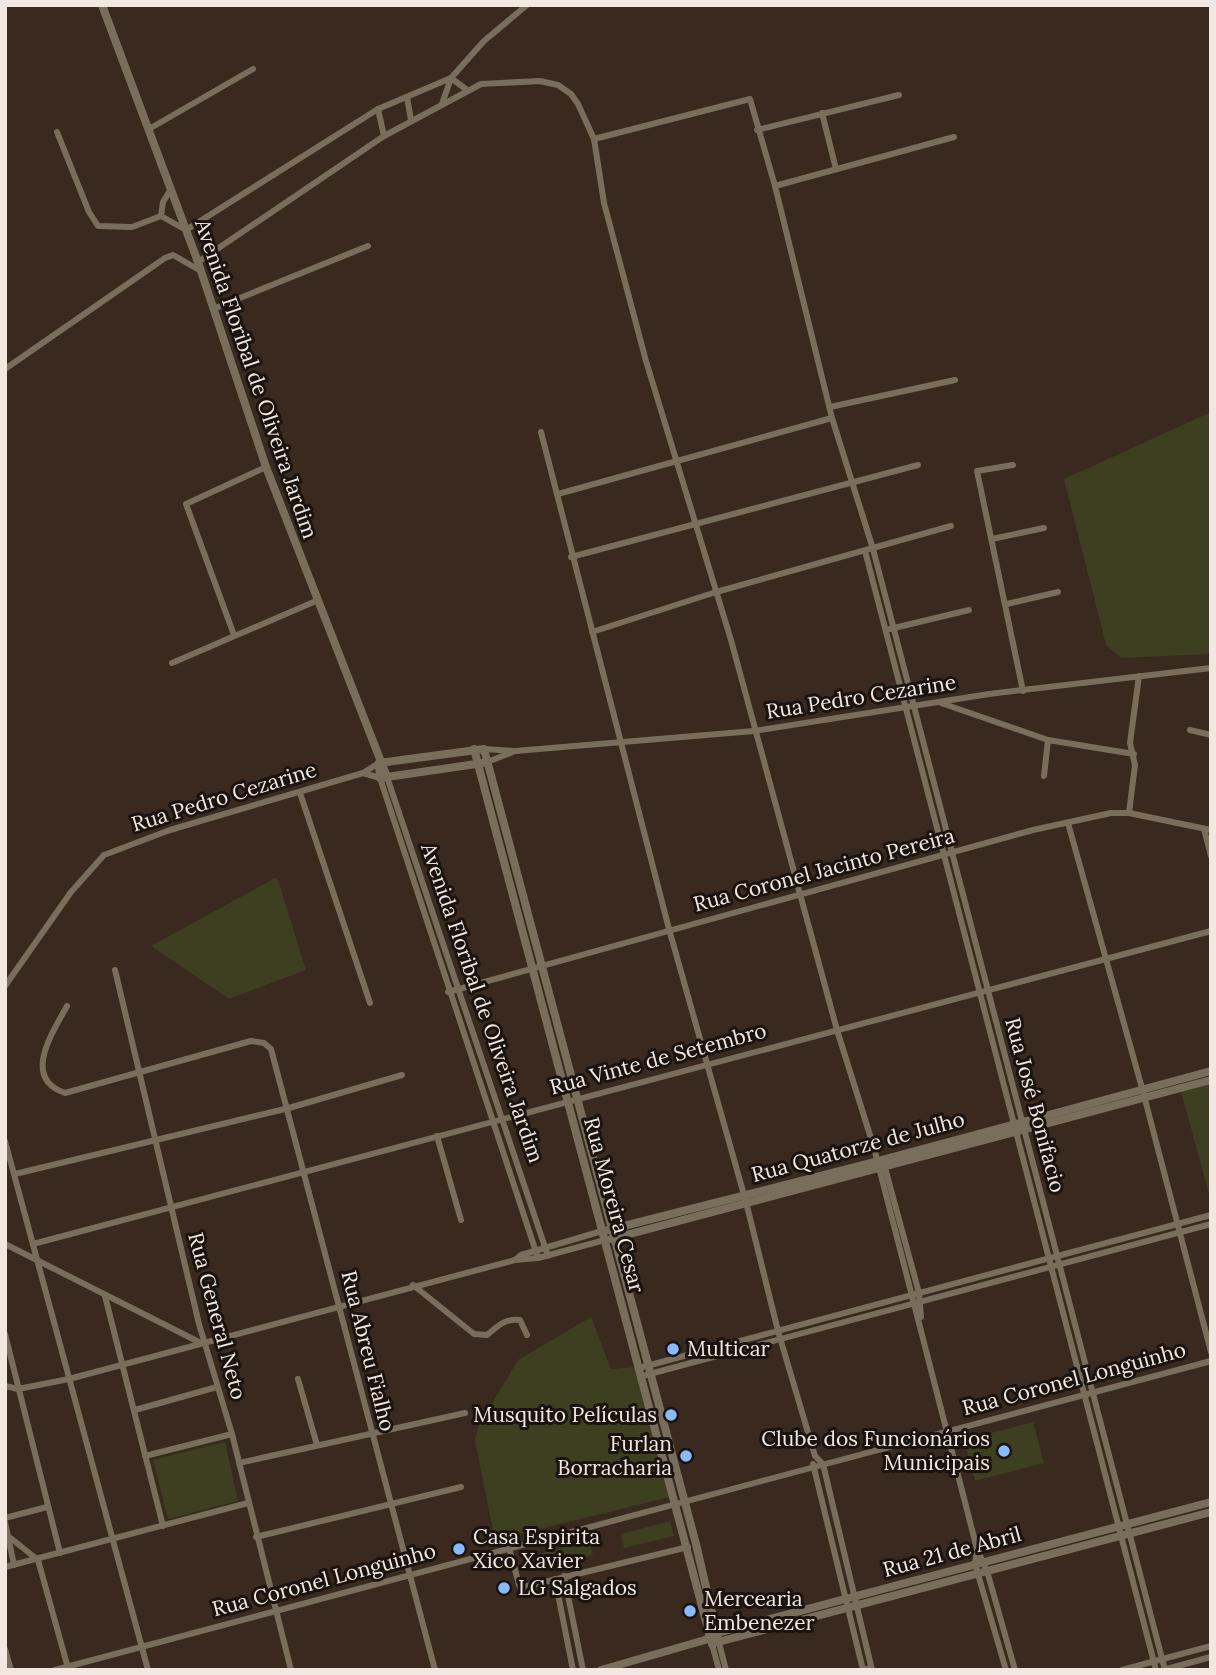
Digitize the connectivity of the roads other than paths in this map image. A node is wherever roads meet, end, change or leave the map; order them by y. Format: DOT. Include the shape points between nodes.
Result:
graph roads {
  1 [pos="102,5"];
  2 [pos="527,5"];
  3 [pos="253,69"];
  4 [pos="451,78"];
  5 [pos="445,89"];
  6 [pos="467,90"];
  7 [pos="459,94"];
  8 [pos="899,95"];
  9 [pos="407,97"];
  10 [pos="442,104"];
  11 [pos="378,109"];
  12 [pos="822,113"];
  13 [pos="411,120"];
  14 [pos="149,129"];
  15 [pos="757,130"];
  16 [pos="57,132"];
  17 [pos="384,136"];
  18 [pos="954,137"];
  19 [pos="594,139"];
  20 [pos="836,169"];
  21 [pos="775,186"];
  22 [pos="172,189"];
  23 [pos="161,216"];
  24 [pos="186,230"];
  25 [pos="368,246"];
  26 [pos="199,267"];
  27 [pos="213,309"];
  28 [pos="5,369"];
  29 [pos="955,380"];
  30 [pos="830,407"];
  31 [pos="832,418"];
  32 [pos="541,432"];
  33 [pos="675,462"];
  34 [pos="918,465"];
  35 [pos="1013,465"];
  36 [pos="266,467"];
  37 [pos="851,482"];
  38 [pos="558,494"];
  39 [pos="695,524"];
  40 [pos="951,526"];
  41 [pos="1044,528"];
  42 [pos="992,539"];
  43 [pos="873,549"];
  44 [pos="865,551"];
  45 [pos="571,556"];
  46 [pos="716,592"];
  47 [pos="1058,592"];
  48 [pos="886,598"];
  49 [pos="877,600"];
  50 [pos="316,601"];
  51 [pos="1007,604"];
  52 [pos="969,610"];
  53 [pos="893,629"];
  54 [pos="884,631"];
  55 [pos="592,632"];
  56 [pos="234,635"];
  57 [pos="172,663"];
  58 [pos="1211,668"];
  59 [pos="1139,676"];
  60 [pos="1023,691"];
  61 [pos="940,702"];
  62 [pos="914,708"];
  63 [pos="904,709"];
  64 [pos="1190,730"];
  65 [pos="754,731"];
  66 [pos="1211,734"];
  67 [pos="1048,740"];
  68 [pos="620,744"];
  69 [pos="474,749"];
  70 [pos="484,749"];
  71 [pos="515,751"];
  72 [pos="1134,754"];
  73 [pos="430,755"];
  74 [pos="379,763"];
  75 [pos="482,763"];
  76 [pos="433,770"];
  77 [pos="363,773"];
  78 [pos="1044,776"];
  79 [pos="384,778"];
  80 [pos="300,793"];
  81 [pos="1129,813"];
  82 [pos="1068,823"];
  83 [pos="1207,829"];
  84 [pos="947,855"];
  85 [pos="1211,856"];
  86 [pos="802,895"];
  87 [pos="669,929"];
  88 [pos="1211,931"];
  89 [pos="1106,960"];
  90 [pos="543,964"];
  91 [pos="533,967"];
  92 [pos="115,970"];
  93 [pos="5,986"];
  94 [pos="459,988"];
  95 [pos="448,992"];
  96 [pos="984,993"];
  97 [pos="370,1003"];
  98 [pos="67,1006"];
  99 [pos="837,1030"];
  100 [pos="475,1042"];
  101 [pos="466,1045"];
  102 [pos="706,1065"];
  103 [pos="1211,1071"];
  104 [pos="138,1073"];
  105 [pos="402,1075"];
  106 [pos="1192,1080"];
  107 [pos="1211,1080"];
  108 [pos="1142,1088"];
  109 [pos="572,1099"];
  110 [pos="1103,1099"];
  111 [pos="1145,1099"];
  112 [pos="289,1108"];
  113 [pos="1105,1109"];
  114 [pos="1060,1115"];
  115 [pos="502,1120"];
  116 [pos="492,1122"];
  117 [pos="1018,1126"];
  118 [pos="437,1136"];
  119 [pos="5,1141"];
  120 [pos="154,1141"];
  121 [pos="880,1165"];
  122 [pos="304,1173"];
  123 [pos="15,1174"];
  124 [pos="523,1183"];
  125 [pos="514,1186"];
  126 [pos="745,1198"];
  127 [pos="170,1207"];
  128 [pos="1211,1215"];
  129 [pos="461,1220"];
  130 [pos="1211,1224"];
  131 [pos="1175,1225"];
  132 [pos="614,1233"];
  133 [pos="1178,1233"];
  134 [pos="604,1236"];
  135 [pos="582,1238"];
  136 [pos="5,1244"];
  137 [pos="33,1244"];
  138 [pos="584,1246"];
  139 [pos="547,1252"];
  140 [pos="537,1254"];
  141 [pos="38,1262"];
  142 [pos="1054,1262"];
  143 [pos="413,1285"];
  144 [pos="919,1293"];
  145 [pos="910,1295"];
  146 [pos="106,1296"];
  147 [pos="920,1301"];
  148 [pos="912,1304"];
  149 [pos="340,1305"];
  150 [pos="921,1323"];
  151 [pos="5,1334"];
  152 [pos="527,1335"];
  153 [pos="779,1335"];
  154 [pos="201,1342"];
  155 [pos="1211,1352"];
  156 [pos="1211,1361"];
  157 [pos="123,1364"];
  158 [pos="645,1371"];
  159 [pos="69,1379"];
  160 [pos="298,1379"];
  161 [pos="5,1386"];
  162 [pos="217,1387"];
  163 [pos="19,1389"];
  164 [pos="1089,1394"];
  165 [pos="135,1410"];
  166 [pos="465,1413"];
  167 [pos="947,1430"];
  168 [pos="232,1434"];
  169 [pos="371,1434"];
  170 [pos="317,1445"];
  171 [pos="145,1456"];
  172 [pos="815,1456"];
  173 [pos="239,1463"];
  174 [pos="823,1464"];
  175 [pos="812,1466"];
  176 [pos="461,1487"];
  177 [pos="685,1501"];
  178 [pos="1211,1502"];
  179 [pos="248,1503"];
  180 [pos="389,1503"];
  181 [pos="674,1504"];
  182 [pos="47,1507"];
  183 [pos="1211,1512"];
  184 [pos="5,1520"];
  185 [pos="1159,1520"];
  186 [pos="163,1526"];
  187 [pos="1125,1529"];
  188 [pos="8,1536"];
  189 [pos="256,1537"];
  190 [pos="111,1538"];
  191 [pos="692,1545"];
  192 [pos="509,1548"];
  193 [pos="61,1553"];
  194 [pos="38,1560"];
  195 [pos="14,1565"];
  196 [pos="979,1566"];
  197 [pos="5,1567"];
  198 [pos="987,1571"];
  199 [pos="409,1575"];
  200 [pos="564,1576"];
  201 [pos="555,1579"];
  202 [pos="850,1602"];
  203 [pos="275,1610"];
  204 [pos="1006,1636"];
  205 [pos="712,1639"];
  206 [pos="997,1639"];
  207 [pos="1211,1646"];
  208 [pos="142,1647"];
  209 [pos="5,1649"];
  210 [pos="1211,1657"];
  211 [pos="1162,1659"];
  212 [pos="1154,1661"];
  213 [pos="69,1668"];
  214 [pos="871,1669"];
  215 [pos="11,1670"];
  216 [pos="55,1670"];
  217 [pos="148,1670"];
  218 [pos="291,1670"];
  219 [pos="435,1670"];
  220 [pos="573,1670"];
  221 [pos="583,1670"];
  222 [pos="601,1670"];
  223 [pos="719,1670"];
  224 [pos="726,1670"];
  225 [pos="863,1670"];
  226 [pos="1006,1670"];
  227 [pos="1014,1670"];
  228 [pos="1122,1670"];
  229 [pos="1156,1670"];
  230 [pos="1164,1670"];
  1 -- 14 [label="street, Avenida Floribal de Oliveira Jardim"];
  2 -- 4 [label="street" via="484,41"];
  3 -- 14 [label="street"];
  4 -- 5 [label="street"];
  4 -- 6 [label="street"];
  4 -- 9 [label="street"];
  5 -- 7 [label="street"];
  5 -- 10 [label="street"];
  6 -- 7 [label="street"];
  6 -- 19 [label="street" via="481,84 540,81 558,85 571,93"];
  7 -- 10 [label="street"];
  8 -- 12 [label="street"];
  9 -- 11 [label="street"];
  9 -- 13 [label="street"];
  10 -- 13 [label="street"];
  11 -- 17 [label="street"];
  11 -- 24 [label="street"];
  12 -- 15 [label="street"];
  12 -- 20 [label="street"];
  13 -- 17 [label="street"];
  14 -- 22 [label="street, Avenida Floribal de Oliveira Jardim"];
  15 -- 19 [label="street, Rua José Bonifacio" via="750,99"];
  15 -- 21 [label="street, Rua José Bonifacio"];
  16 -- 23 [label="street" via="98,226 132,227"];
  17 -- 26 [label="street"];
  18 -- 20 [label="street"];
  19 -- 33 [label="street" via="604,203"];
  20 -- 21 [label="street"];
  21 -- 30 [label="street, Rua José Bonifacio"];
  22 -- 23 [label="street"];
  22 -- 24 [label="street, Avenida Floribal de Oliveira Jardim"];
  23 -- 24 [label="street"];
  24 -- 26 [label="street, Avenida Floribal de Oliveira Jardim"];
  25 -- 27 [label="street"];
  26 -- 27 [label="street, Avenida Floribal de Oliveira Jardim"];
  26 -- 28 [label="street" via="173,255 165,258"];
  27 -- 36 [label="street, Avenida Floribal de Oliveira Jardim"];
  29 -- 30 [label="street"];
  30 -- 31 [label="street, Rua José Bonifacio"];
  31 -- 33 [label="street"];
  31 -- 37 [label="street, Rua José Bonifacio"];
  32 -- 38 [label="street"];
  33 -- 38 [label="street"];
  33 -- 39 [label="street"];
  34 -- 37 [label="street"];
  35 -- 42 [label="street" via="977,471"];
  36 -- 50 [label="street, Avenida Floribal de Oliveira Jardim"];
  36 -- 56 [label="street" via="186,504"];
  37 -- 39 [label="street"];
  37 -- 43 [label="street, Rua José Bonifacio"];
  38 -- 45 [label="street"];
  39 -- 45 [label="street"];
  39 -- 46 [label="street"];
  40 -- 43 [label="street"];
  41 -- 42 [label="street"];
  42 -- 51 [label="street"];
  43 -- 44 [label="street"];
  43 -- 48 [label="street, Rua José Bonifacio"];
  44 -- 46 [label="street"];
  44 -- 49 [label="street, Rua José Bonifacio"];
  45 -- 55 [label="street"];
  46 -- 55 [label="street"];
  46 -- 65 [label="street"];
  47 -- 51 [label="street"];
  48 -- 49 [label="street"];
  48 -- 53 [label="street, Rua José Bonifacio"];
  49 -- 54 [label="street, Rua José Bonifacio"];
  50 -- 56 [label="street"];
  50 -- 74 [label="street, Avenida Floribal de Oliveira Jardim"];
  51 -- 60 [label="street"];
  52 -- 53 [label="street"];
  53 -- 54 [label="street"];
  53 -- 62 [label="street, Rua José Bonifacio"];
  54 -- 63 [label="street, Rua José Bonifacio"];
  55 -- 68 [label="street"];
  56 -- 57 [label="street"];
  58 -- 59 [label="street, Rua Pedro Cezarine"];
  59 -- 60 [label="street, Rua Pedro Cezarine"];
  59 -- 72 [label="street" via="1130,743"];
  60 -- 61 [label="street, Rua Pedro Cezarine"];
  61 -- 62 [label="street, Rua Pedro Cezarine"];
  61 -- 67 [label="street"];
  62 -- 63 [label="street, Rua Pedro Cezarine"];
  62 -- 84 [label="street, Rua José Bonifacio"];
  63 -- 65 [label="street, Rua Pedro Cezarine"];
  63 -- 84 [label="street, Rua José Bonifacio"];
  64 -- 66 [label="street"];
  65 -- 68 [label="street, Rua Pedro Cezarine"];
  65 -- 86 [label="street"];
  67 -- 72 [label="street"];
  67 -- 78 [label="street"];
  68 -- 71 [label="street, Rua Pedro Cezarine"];
  68 -- 87 [label="street"];
  69 -- 70 [label="street, Rua Pedro Cezarine"];
  69 -- 73 [label="street, Rua Pedro Cezarine"];
  69 -- 75 [label="street, Rua Moreira Cesar"];
  70 -- 71 [label="street, Rua Pedro Cezarine"];
  70 -- 75 [label="street, Rua Moreira Cesar"];
  71 -- 75 [label="street, Rua Pedro Cezarine"];
  72 -- 81 [label="street"];
  73 -- 74 [label="street, Rua Pedro Cezarine"];
  73 -- 76 [label="street"];
  74 -- 77 [label="street"];
  74 -- 79 [label="street, Avenida Floribal de Oliveira Jardim"];
  75 -- 76 [label="street, Rua Pedro Cezarine"];
  75 -- 90 [label="street, Rua Moreira Cesar"];
  75 -- 91 [label="street, Rua Moreira Cesar"];
  76 -- 79 [label="street, Rua Pedro Cezarine"];
  77 -- 79 [label="street, Rua Pedro Cezarine"];
  77 -- 80 [label="street, Rua Pedro Cezarine"];
  79 -- 94 [label="street, Avenida Floribal de Oliveira Jardim"];
  79 -- 95 [label="street, Avenida Floribal de Oliveira Jardim"];
  80 -- 93 [label="street, Rua Pedro Cezarine" via="170,830 104,855 71,892"];
  80 -- 97 [label="street"];
  81 -- 82 [label="street, Rua Coronel Jacinto Pereira"];
  81 -- 83 [label="street, Rua Coronel Jacinto Pereira"];
  82 -- 84 [label="street, Rua Coronel Jacinto Pereira"];
  82 -- 89 [label="street"];
  83 -- 85 [label="street"];
  84 -- 86 [label="street, Rua Coronel Jacinto Pereira"];
  84 -- 96 [label="street, Rua José Bonifacio"];
  86 -- 87 [label="street, Rua Coronel Jacinto Pereira"];
  86 -- 99 [label="street"];
  87 -- 90 [label="street, Rua Coronel Jacinto Pereira"];
  87 -- 102 [label="street"];
  88 -- 89 [label="street, Rua Vinte de Setembro"];
  89 -- 96 [label="street, Rua Vinte de Setembro"];
  89 -- 108 [label="street"];
  90 -- 91 [label="street, Rua Coronel Jacinto Pereira"];
  90 -- 109 [label="street, Rua Moreira Cesar"];
  91 -- 94 [label="street, Rua Coronel Jacinto Pereira"];
  91 -- 109 [label="street, Rua Moreira Cesar"];
  92 -- 104 [label="street, Rua General Neto" via="131,1025"];
  94 -- 95 [label="street, Rua Coronel Jacinto Pereira"];
  94 -- 100 [label="street, Avenida Floribal de Oliveira Jardim"];
  95 -- 101 [label="street, Avenida Floribal de Oliveira Jardim"];
  96 -- 99 [label="street, Rua Vinte de Setembro"];
  96 -- 117 [label="street, Rua José Bonifacio"];
  98 -- 104 [label="street" via="41,1055 43,1073 55,1089 65,1093"];
  99 -- 102 [label="street, Rua Vinte de Setembro"];
  99 -- 121 [label="street"];
  100 -- 101 [label="street"];
  100 -- 115 [label="street, Avenida Floribal de Oliveira Jardim"];
  101 -- 116 [label="street, Avenida Floribal de Oliveira Jardim"];
  102 -- 109 [label="street, Rua Vinte de Setembro"];
  102 -- 126 [label="street"];
  103 -- 106 [label="street, Rua Quatorze de Julho"];
  104 -- 112 [label="street, Rua Abreu Fialho" via="251,1041 264,1043 276,1060"];
  104 -- 120 [label="street, Rua General Neto"];
  105 -- 112 [label="street"];
  106 -- 107 [label="street, Rua Quatorze de Julho"];
  106 -- 108 [label="street, Rua Quatorze de Julho"];
  106 -- 111 [label="street, Rua Quatorze de Julho"];
  108 -- 110 [label="street, Rua Quatorze de Julho"];
  108 -- 111 [label="street"];
  109 -- 115 [label="street, Rua Vinte de Setembro"];
  109 -- 132 [label="street, Rua Moreira Cesar"];
  109 -- 134 [label="street, Rua Moreira Cesar"];
  110 -- 113 [label="street"];
  110 -- 114 [label="street, Rua Quatorze de Julho"];
  111 -- 113 [label="street, Rua Quatorze de Julho"];
  111 -- 131 [label="street"];
  112 -- 120 [label="street"];
  112 -- 122 [label="street, Rua Abreu Fialho"];
  113 -- 114 [label="street, Rua Quatorze de Julho"];
  114 -- 117 [label="street, Rua Quatorze de Julho"];
  115 -- 116 [label="street, Rua Vinte de Setembro"];
  115 -- 124 [label="street, Avenida Floribal de Oliveira Jardim"];
  116 -- 118 [label="street, Rua Vinte de Setembro"];
  116 -- 125 [label="street, Avenida Floribal de Oliveira Jardim"];
  117 -- 121 [label="street, Rua Quatorze de Julho"];
  117 -- 142 [label="street, Rua José Bonifacio"];
  118 -- 122 [label="street, Rua Vinte de Setembro"];
  118 -- 129 [label="street"];
  119 -- 123 [label="street"];
  120 -- 123 [label="street"];
  120 -- 127 [label="street, Rua General Neto"];
  121 -- 126 [label="street, Rua Quatorze de Julho"];
  121 -- 144 [label="street"];
  121 -- 145 [label="street"];
  122 -- 127 [label="street, Rua Vinte de Setembro"];
  122 -- 149 [label="street, Rua Abreu Fialho"];
  123 -- 137 [label="street"];
  124 -- 125 [label="street"];
  124 -- 139 [label="street, Avenida Floribal de Oliveira Jardim"];
  125 -- 140 [label="street, Avenida Floribal de Oliveira Jardim"];
  126 -- 132 [label="street, Rua Quatorze de Julho"];
  126 -- 153 [label="street"];
  127 -- 137 [label="street, Rua Vinte de Setembro"];
  127 -- 154 [label="street, Rua General Neto"];
  128 -- 131 [label="street"];
  130 -- 133 [label="street"];
  131 -- 133 [label="street"];
  131 -- 142 [label="street"];
  132 -- 134 [label="street, Rua Quatorze de Julho"];
  132 -- 158 [label="street, Rua Moreira Cesar"];
  133 -- 142 [label="street"];
  133 -- 155 [label="street"];
  134 -- 135 [label="street, Rua Quatorze de Julho"];
  134 -- 138 [label="street, Rua Quatorze de Julho"];
  134 -- 158 [label="street, Rua Moreira Cesar"];
  135 -- 138 [label="street"];
  135 -- 139 [label="street, Rua Quatorze de Julho"];
  136 -- 141 [label="street"];
  137 -- 141 [label="street"];
  138 -- 139 [label="street, Rua Quatorze de Julho"];
  139 -- 140 [label="street, Rua Quatorze de Julho"];
  140 -- 143 [label="street, Rua Quatorze de Julho"];
  141 -- 146 [label="street"];
  141 -- 159 [label="street"];
  142 -- 144 [label="street"];
  142 -- 147 [label="street"];
  142 -- 164 [label="street, Rua José Bonifacio"];
  143 -- 149 [label="street, Rua Quatorze de Julho"];
  143 -- 152 [label="street" via="474,1334 487,1335 513,1319 520,1320"];
  144 -- 145 [label="street"];
  144 -- 147 [label="street"];
  145 -- 148 [label="street"];
  145 -- 153 [label="street"];
  146 -- 154 [label="street"];
  146 -- 157 [label="street"];
  147 -- 148 [label="street"];
  147 -- 150 [label="street"];
  148 -- 150 [label="street"];
  148 -- 153 [label="street"];
  149 -- 154 [label="street, Rua Quatorze de Julho"];
  149 -- 169 [label="street, Rua Abreu Fialho"];
  150 -- 167 [label="street"];
  151 -- 163 [label="street"];
  153 -- 158 [label="street"];
  153 -- 172 [label="street"];
  154 -- 157 [label="street, Rua Quatorze de Julho"];
  154 -- 162 [label="street, Rua General Neto"];
  156 -- 164 [label="street, Rua Coronel Longuinho"];
  157 -- 159 [label="street, Rua Quatorze de Julho"];
  157 -- 165 [label="street"];
  158 -- 177 [label="street, Rua Moreira Cesar"];
  158 -- 181 [label="street, Rua Moreira Cesar"];
  159 -- 163 [label="street, Rua Quatorze de Julho"];
  159 -- 190 [label="street"];
  160 -- 170 [label="street"];
  161 -- 163 [label="street"];
  162 -- 165 [label="street"];
  162 -- 168 [label="street, Rua General Neto"];
  163 -- 182 [label="street"];
  164 -- 167 [label="street, Rua Coronel Longuinho"];
  164 -- 187 [label="street, Rua José Bonifacio"];
  165 -- 171 [label="street"];
  166 -- 169 [label="street"];
  167 -- 174 [label="street, Rua Coronel Longuinho"];
  167 -- 196 [label="street"];
  168 -- 171 [label="street"];
  168 -- 173 [label="street, Rua General Neto"];
  169 -- 170 [label="street"];
  169 -- 180 [label="street, Rua Abreu Fialho"];
  170 -- 173 [label="street"];
  171 -- 186 [label="street"];
  172 -- 174 [label="street"];
  172 -- 175 [label="street"];
  173 -- 179 [label="street, Rua General Neto"];
  174 -- 175 [label="street, Rua Coronel Longuinho"];
  174 -- 202 [label="street"];
  175 -- 177 [label="street, Rua Coronel Longuinho"];
  175 -- 202 [label="street"];
  176 -- 180 [label="street"];
  177 -- 181 [label="street, Rua Coronel Longuinho"];
  177 -- 191 [label="street, Rua Moreira Cesar"];
  178 -- 185 [label="street, Rua 21 de Abril"];
  179 -- 186 [label="street"];
  179 -- 189 [label="street, Rua General Neto"];
  180 -- 189 [label="street"];
  180 -- 199 [label="street, Rua Abreu Fialho"];
  181 -- 191 [label="street, Rua Moreira Cesar"];
  181 -- 192 [label="street, Rua Coronel Longuinho"];
  182 -- 184 [label="street"];
  182 -- 193 [label="street"];
  183 -- 185 [label="street, Rua 21 de Abril"];
  184 -- 188 [label="street"];
  185 -- 187 [label="street, Rua 21 de Abril"];
  186 -- 190 [label="street"];
  187 -- 196 [label="street, Rua 21 de Abril"];
  187 -- 198 [label="street, Rua 21 de Abril"];
  187 -- 211 [label="street, Rua José Bonifacio"];
  187 -- 212 [label="street, Rua José Bonifacio"];
  188 -- 194 [label="street"];
  188 -- 195 [label="street"];
  189 -- 203 [label="street, Rua General Neto"];
  190 -- 193 [label="street"];
  190 -- 208 [label="street"];
  191 -- 200 [label="street"];
  191 -- 205 [label="street, Rua Moreira Cesar"];
  192 -- 199 [label="street, Rua Coronel Longuinho"];
  192 -- 201 [label="street" via="520,1588"];
  193 -- 194 [label="street"];
  194 -- 195 [label="street"];
  194 -- 213 [label="street"];
  195 -- 197 [label="street"];
  196 -- 198 [label="street, Rua 21 de Abril"];
  196 -- 202 [label="street, Rua 21 de Abril"];
  196 -- 206 [label="street"];
  198 -- 204 [label="street"];
  199 -- 203 [label="street, Rua Coronel Longuinho"];
  199 -- 219 [label="street, Rua Abreu Fialho"];
  200 -- 201 [label="street"];
  200 -- 221 [label="street"];
  201 -- 220 [label="street"];
  202 -- 205 [label="street, Rua 21 de Abril"];
  202 -- 214 [label="street"];
  202 -- 225 [label="street"];
  203 -- 208 [label="street, Rua Coronel Longuinho"];
  203 -- 218 [label="street, Rua General Neto"];
  204 -- 206 [label="street"];
  204 -- 227 [label="street"];
  205 -- 222 [label="street, Rua 21 de Abril"];
  205 -- 223 [label="street, Rua Moreira Cesar"];
  205 -- 224 [label="street, Rua Moreira Cesar"];
  206 -- 226 [label="street"];
  207 -- 211 [label="street"];
  208 -- 213 [label="street, Rua Coronel Longuinho"];
  208 -- 217 [label="street"];
  209 -- 215 [label="street"];
  210 -- 230 [label="street"];
  211 -- 212 [label="street"];
  211 -- 230 [label="street, Rua José Bonifacio"];
  212 -- 228 [label="street"];
  212 -- 229 [label="street, Rua José Bonifacio"];
  213 -- 216 [label="street, Rua Coronel Longuinho"];
  214 -- 225 [label="street"];
}
